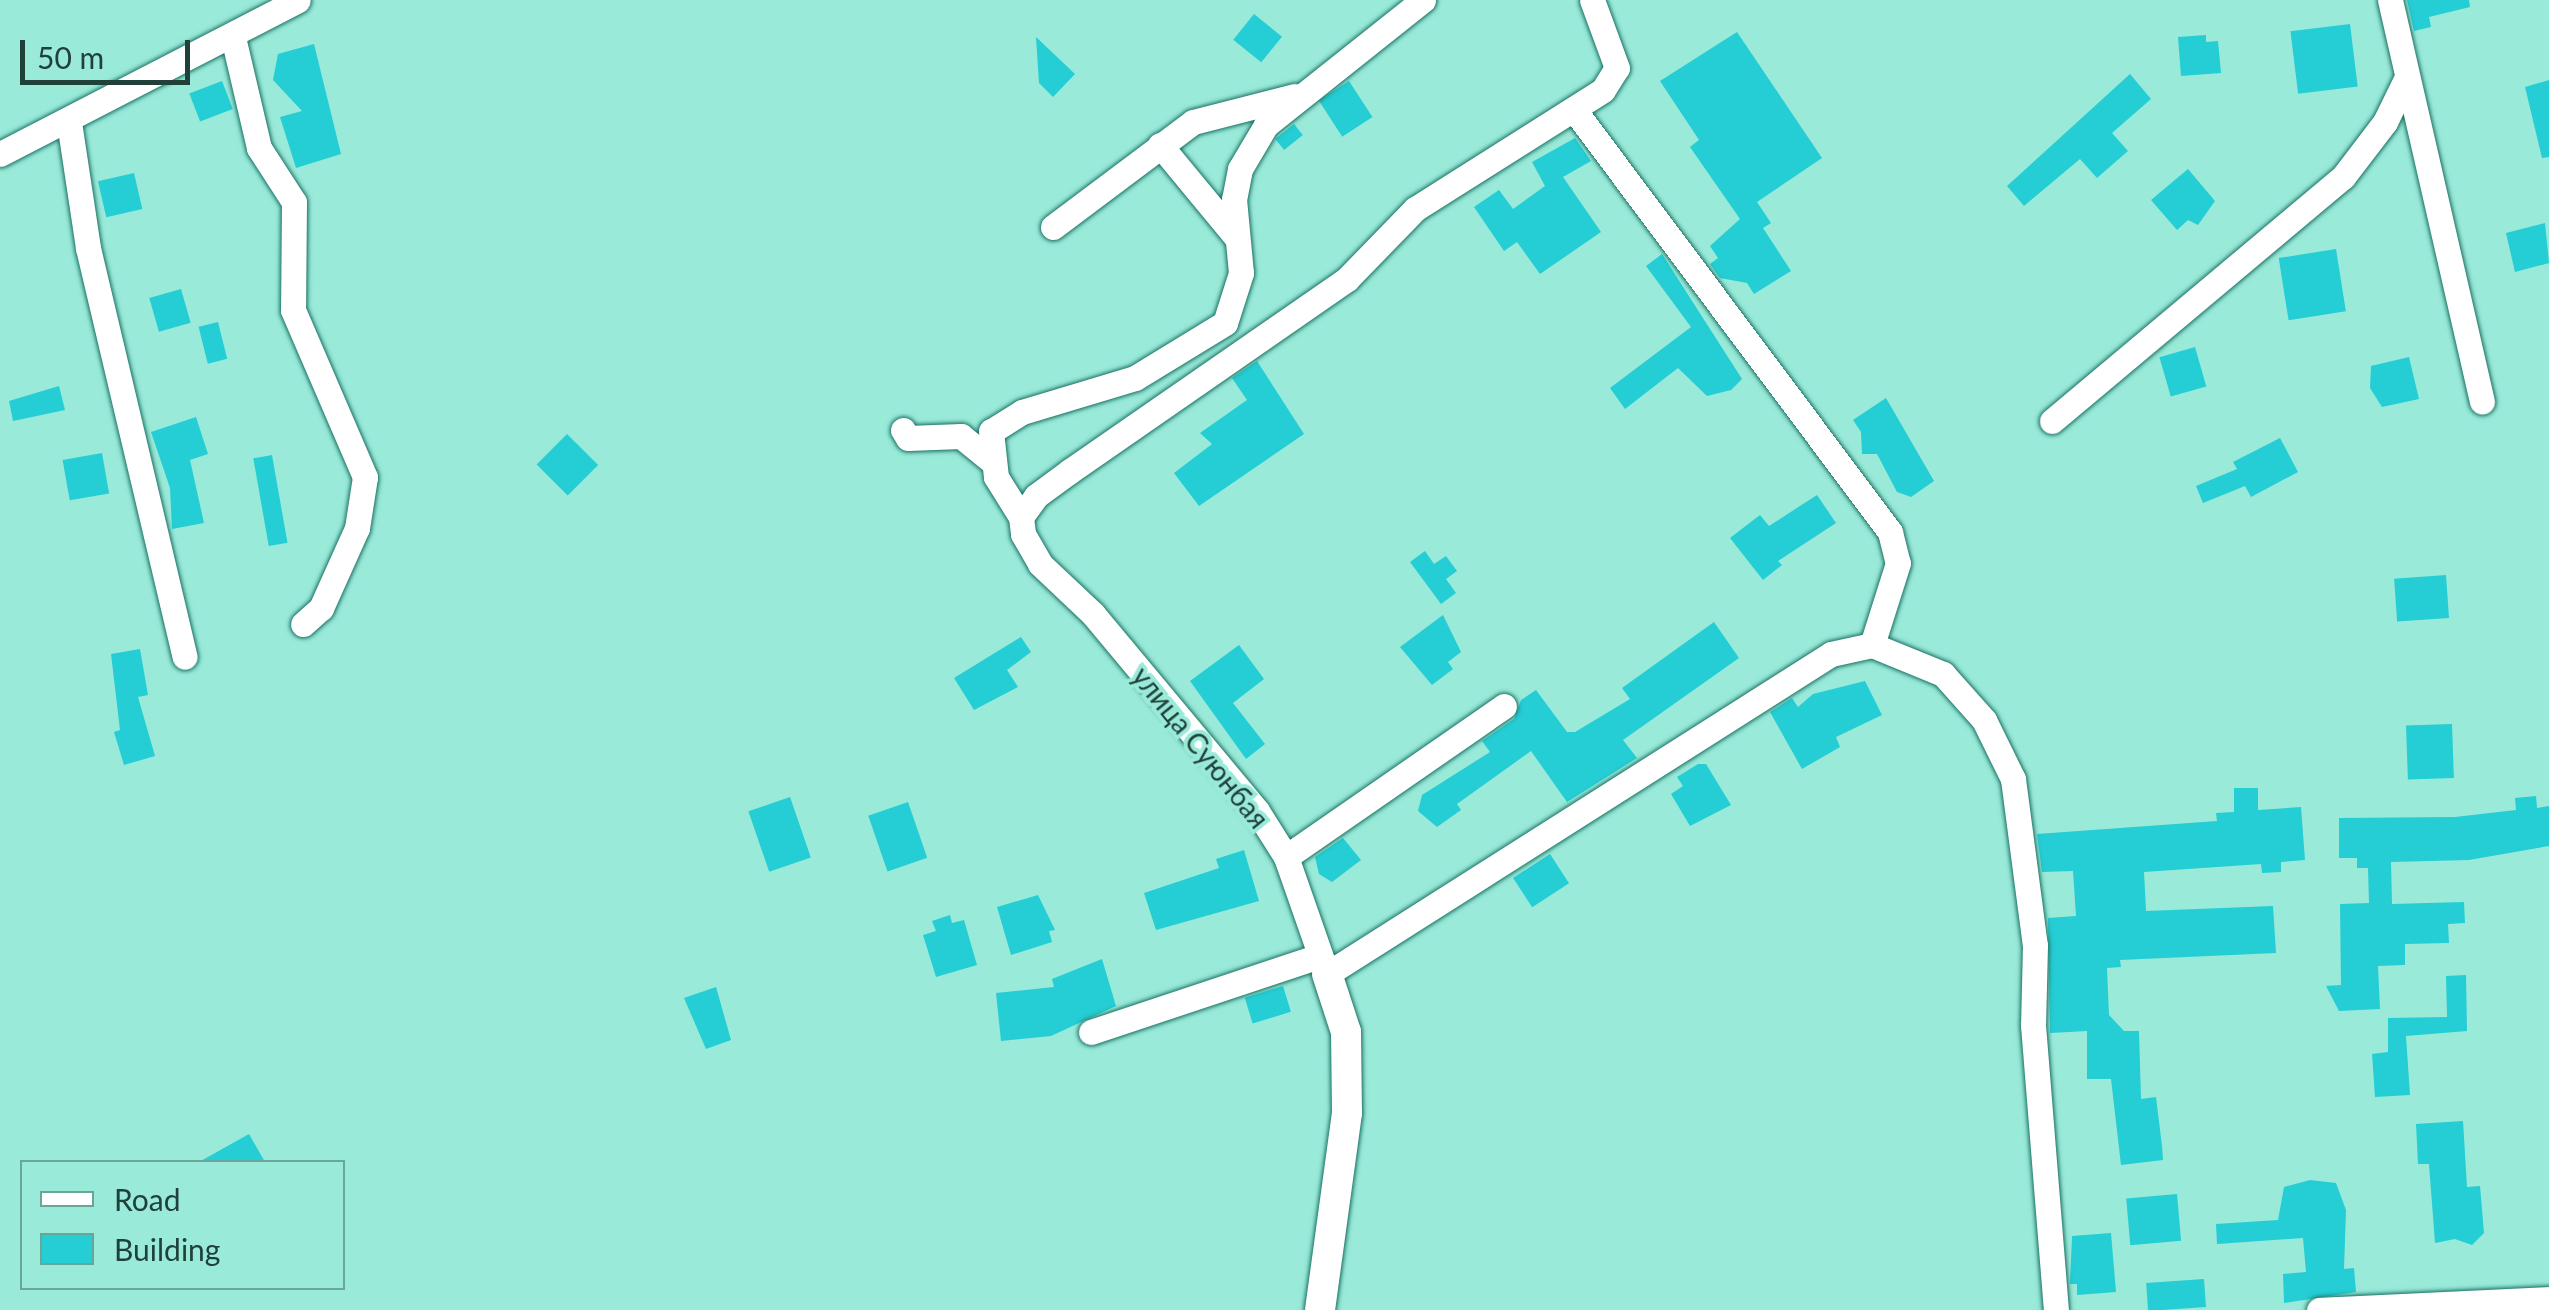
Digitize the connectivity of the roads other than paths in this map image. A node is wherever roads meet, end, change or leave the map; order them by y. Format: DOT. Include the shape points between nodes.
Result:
graph roads {
  1 [pos="298,0"];
  2 [pos="1423,0"];
  3 [pos="1592,0"];
  4 [pos="2390,0"];
  5 [pos="233,37"];
  6 [pos="2406,79"];
  7 [pos="1296,96"];
  8 [pos="1575,111"];
  9 [pos="69,122"];
  10 [pos="1160,145"];
  11 [pos="0,154"];
  12 [pos="1054,227"];
  13 [pos="1238,239"];
  14 [pos="2482,402"];
  15 [pos="2052,421"];
  16 [pos="902,430"];
  17 [pos="992,460"];
  18 [pos="1022,518"];
  19 [pos="303,624"];
  20 [pos="1872,645"];
  21 [pos="185,657"];
  22 [pos="1504,706"];
  23 [pos="1286,857"];
  24 [pos="1324,965"];
  25 [pos="1091,1032"];
  26 [pos="2549,1299"];
  27 [pos="1320,1310"];
  28 [pos="2056,1310"];
  29 [pos="2319,1310"];
  1 -- 5 [label="street"];
  2 -- 7 [label="street"];
  3 -- 8 [label="street" via="1614,45 1616,68 1603,90"];
  4 -- 6 [label="street"];
  5 -- 9 [label="street"];
  5 -- 19 [label="street" via="259,148 294,202 288,276 293,310 365,477 356,528 321,608"];
  6 -- 14 [label="street"];
  6 -- 15 [label="street" via="2385,122 2343,177"];
  7 -- 10 [label="street" via="1193,122"];
  7 -- 13 [label="street" via="1266,125 1240,169 1234,198"];
  8 -- 18 [label="street" via="1416,209 1347,280 1070,470 1036,496"];
  8 -- 20 [label="street" via="1890,532 1898,562"];
  9 -- 11 [label="street"];
  9 -- 21 [label="street" via="88,248"];
  10 -- 12 [label="street"];
  10 -- 13 [label="street"];
  13 -- 17 [label="street" via="1241,273 1225,323 1135,378 1006,421 992,431"];
  16 -- 17 [label="street" via="908,438 974,440"];
  17 -- 18 [label="street"];
  18 -- 23 [label="street, улица Суюнбая" via="1040,564 1093,614 1257,811"];
  20 -- 24 [label="street" via="1830,654 1441,908"];
  20 -- 28 [label="street" via="1943,674 1960,690 1984,720 2012,779 2035,945 2033,1025"];
  22 -- 23 [label="street"];
  23 -- 24 [label="street, улица Суюнбая"];
  24 -- 25 [label="street"];
  24 -- 27 [label="street, улица Суюнбая" via="1346,1032 1347,1113"];
  26 -- 29 [label="street"];
}
